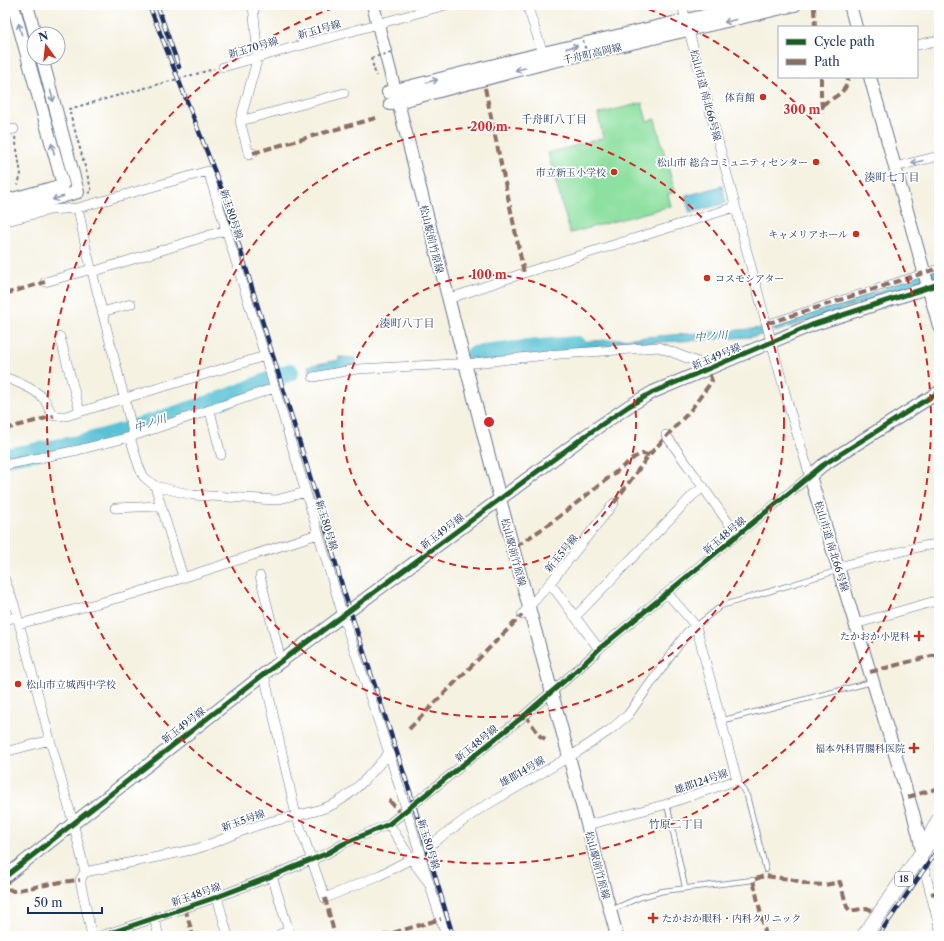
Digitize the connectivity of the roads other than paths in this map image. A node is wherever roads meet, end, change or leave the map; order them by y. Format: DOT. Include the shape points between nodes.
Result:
graph roads {
  1 [pos="13,5"];
  2 [pos="27,5"];
  3 [pos="253,5"];
  4 [pos="365,5"];
  5 [pos="373,5"];
  6 [pos="446,5"];
  7 [pos="527,5"];
  8 [pos="682,5"];
  9 [pos="751,5"];
  10 [pos="795,5"];
  11 [pos="850,5"];
  12 [pos="374,25"];
  13 [pos="688,25"];
  14 [pos="33,26"];
  15 [pos="856,26"];
  16 [pos="939,40"];
  17 [pos="918,46"];
  18 [pos="290,48"];
  19 [pos="258,57"];
  20 [pos="545,58"];
  21 [pos="44,66"];
  22 [pos="223,67"];
  23 [pos="870,78"];
  24 [pos="344,93"];
  25 [pos="392,97"];
  26 [pos="241,123"];
  27 [pos="251,155"];
  28 [pos="939,156"];
  29 [pos="895,167"];
  30 [pos="735,206"];
  31 [pos="78,208"];
  32 [pos="6,209"];
  33 [pos="226,230"];
  34 [pos="939,268"];
  35 [pos="92,271"];
  36 [pos="928,280"];
  37 [pos="45,282"];
  38 [pos="444,300"];
  39 [pos="131,304"];
  40 [pos="102,312"];
  41 [pos="939,326"];
  42 [pos="769,331"];
  43 [pos="60,337"];
  44 [pos="265,356"];
  45 [pos="461,364"];
  46 [pos="708,370"];
  47 [pos="5,377"];
  48 [pos="313,377"];
  49 [pos="273,382"];
  50 [pos="939,392"];
  51 [pos="124,398"];
  52 [pos="210,411"];
  53 [pos="80,412"];
  54 [pos="132,433"];
  55 [pos="666,435"];
  56 [pos="221,455"];
  57 [pos="5,464"];
  58 [pos="810,476"];
  59 [pos="154,486"];
  60 [pos="704,487"];
  61 [pos="306,492"];
  62 [pos="496,502"];
  63 [pos="614,502"];
  64 [pos="160,506"];
  65 [pos="115,508"];
  66 [pos="318,534"];
  67 [pos="737,535"];
  68 [pos="939,544"];
  69 [pos="839,569"];
  70 [pos="260,576"];
  71 [pos="183,577"];
  72 [pos="5,580"];
  73 [pos="550,583"];
  74 [pos="667,594"];
  75 [pos="939,600"];
  76 [pos="525,611"];
  77 [pos="343,616"];
  78 [pos="575,617"];
  79 [pos="5,620"];
  80 [pos="18,620"];
  81 [pos="855,624"];
  82 [pos="696,626"];
  83 [pos="599,650"];
  84 [pos="281,661"];
  85 [pos="264,674"];
  86 [pos="873,682"];
  87 [pos="547,694"];
  88 [pos="720,720"];
  89 [pos="50,740"];
  90 [pos="5,752"];
  91 [pos="389,753"];
  92 [pos="566,758"];
  93 [pos="737,780"];
  94 [pos="666,804"];
  95 [pos="407,809"];
  96 [pos="296,815"];
  97 [pos="939,820"];
  98 [pos="74,822"];
  99 [pos="389,824"];
  100 [pos="584,826"];
  101 [pos="927,845"];
  102 [pos="420,853"];
  103 [pos="411,859"];
  104 [pos="311,860"];
  105 [pos="766,870"];
  106 [pos="85,872"];
  107 [pos="272,876"];
  108 [pos="5,877"];
  109 [pos="753,880"];
  110 [pos="429,883"];
  111 [pos="685,887"];
  112 [pos="216,897"];
  113 [pos="606,912"];
  114 [pos="154,918"];
  115 [pos="939,926"];
  116 [pos="280,934"];
  117 [pos="92,936"];
  118 [pos="101,936"];
  119 [pos="159,936"];
  120 [pos="228,936"];
  121 [pos="446,936"];
  122 [pos="609,936"];
  123 [pos="617,936"];
  124 [pos="864,936"];
  32 -- 1 [label="street, one-way" via="63,185"];
  2 -- 14 [label="street"];
  3 -- 19 [label="street"];
  4 -- 12 [label="street, 松山駅前竹原線"];
  5 -- 12 [label="street, 松山駅前竹原線"];
  6 -- 12 [label="street, 新玉1号線"];
  7 -- 20 [label="street"];
  8 -- 13 [label="street, 松山市道 南北66号線"];
  9 -- 13 [label="street, 千舟町高岡線"];
  10 -- 13 [label="street, 千舟町高岡線, one-way"];
  11 -- 15 [label="street"];
  12 -- 18 [label="street, 新玉1号線"];
  12 -- 25 [label="street, 松山駅前竹原線"];
  13 -- 20 [label="street, 千舟町高岡線"];
  13 -- 30 [label="street, 松山市道 南北66号線"];
  16 -- 17 [label="street"];
  18 -- 19 [label="street, 新玉70号線"];
  19 -- 22 [label="street, 新玉70号線"];
  19 -- 26 [label="street"];
  20 -- 25 [label="street, 千舟町高岡線"];
  21 -- 32 [label="street, one-way" via="82,193"];
  23 -- 29 [label="street"];
  24 -- 26 [label="street"];
  25 -- 38 [label="street, 松山駅前竹原線"];
  26 -- 27 [label="street"];
  28 -- 29 [label="street, one-way"];
  29 -- 36 [label="street"];
  30 -- 38 [label="street"];
  30 -- 42 [label="street, 松山市道 南北66号線"];
  31 -- 32 [label="street" via="50,210 12,220"];
  31 -- 33 [label="street, 新玉80号線" via="208,171"];
  31 -- 35 [label="street"];
  33 -- 35 [label="street"];
  33 -- 44 [label="street, 新玉80号線"];
  34 -- 36 [label="street"];
  35 -- 37 [label="street"];
  35 -- 40 [label="street"];
  36 -- 41 [label="street"];
  36 -- 42 [label="street, 新玉49号線" via="812,325"];
  36 -- 42 [label="street" via="772,322"];
  38 -- 45 [label="street, 松山駅前竹原線"];
  39 -- 40 [label="street"];
  40 -- 51 [label="street"];
  42 -- 46 [label="street, 新玉49号線"];
  42 -- 58 [label="street, 松山市道 南北66号線"];
  43 -- 53 [label="street"];
  44 -- 49 [label="street, 新玉80号線"];
  44 -- 51 [label="street"];
  45 -- 46 [label="street" via="659,347 704,365"];
  45 -- 48 [label="street" via="357,369"];
  45 -- 62 [label="street, 松山駅前竹原線"];
  46 -- 62 [label="street, 新玉49号線" via="653,392 629,406"];
  47 -- 53 [label="street" via="34,391 45,400 54,416"];
  49 -- 52 [label="street"];
  49 -- 61 [label="street, 新玉80号線"];
  50 -- 58 [label="street" via="823,465"];
  51 -- 53 [label="street"];
  51 -- 54 [label="street"];
  52 -- 54 [label="street"];
  52 -- 56 [label="street"];
  54 -- 57 [label="street" via="78,450"];
  54 -- 59 [label="street" via="139,468"];
  55 -- 60 [label="street"];
  58 -- 67 [label="street, 新玉48号線"];
  58 -- 69 [label="street, 松山市道 南北66号線"];
  59 -- 61 [label="street" via="193,495 276,500"];
  59 -- 64 [label="street"];
  60 -- 67 [label="street"];
  60 -- 78 [label="street" via="693,495"];
  61 -- 66 [label="street, 新玉80号線"];
  62 -- 76 [label="street, 松山駅前竹原線"];
  62 -- 77 [label="street, 新玉49号線"];
  63 -- 73 [label="street, 新玉5号線"];
  64 -- 65 [label="street"];
  64 -- 71 [label="street"];
  66 -- 71 [label="street"];
  66 -- 77 [label="street, 新玉80号線"];
  67 -- 74 [label="street, 新玉48号線"];
  68 -- 69 [label="street" via="861,561"];
  69 -- 81 [label="street, 松山市道 南北66号線"];
  69 -- 82 [label="lane" via="721,606"];
  70 -- 84 [label="street"];
  71 -- 80 [label="street" via="133,594"];
  72 -- 80 [label="street"];
  73 -- 76 [label="street, 新玉5号線"];
  73 -- 78 [label="street"];
  74 -- 82 [label="street"];
  74 -- 83 [label="street, 新玉48号線"];
  75 -- 81 [label="street"];
  76 -- 87 [label="street, 松山駅前竹原線"];
  77 -- 84 [label="street, 新玉49号線"];
  77 -- 91 [label="street, 新玉80号線"];
  78 -- 83 [label="street"];
  79 -- 80 [label="street"];
  80 -- 89 [label="street"];
  81 -- 86 [label="street, 松山市道 南北66号線"];
  82 -- 88 [label="street, 雄郡124号線"];
  82 -- 92 [label="street, 雄郡14号線" via="670,656 628,715 610,730"];
  83 -- 87 [label="street, 新玉48号線"];
  84 -- 85 [label="street, 新玉49号線"];
  85 -- 96 [label="street"];
  85 -- 98 [label="street, 新玉49号線"];
  86 -- 88 [label="lane"];
  86 -- 101 [label="street, 松山市道 南北66号線"];
  87 -- 92 [label="street, 松山駅前竹原線"];
  87 -- 95 [label="street, 新玉48号線" via="525,715"];
  88 -- 93 [label="street, 雄郡124号線"];
  89 -- 90 [label="street"];
  89 -- 98 [label="street"];
  91 -- 95 [label="street, 新玉80号線"];
  91 -- 96 [label="street, 新玉5号線" via="342,799 326,807"];
  92 -- 100 [label="street, 松山駅前竹原線"];
  92 -- 102 [label="street, 雄郡14号線" via="478,810"];
  93 -- 94 [label="street, 雄郡124号線"];
  93 -- 105 [label="lane" via="747,796"];
  94 -- 100 [label="street, 雄郡124号線"];
  94 -- 111 [label="lane"];
  95 -- 99 [label="street, 新玉48号線"];
  95 -- 102 [label="street, 新玉80号線"];
  96 -- 104 [label="street"];
  96 -- 106 [label="street, 新玉5号線" via="264,823 209,845"];
  97 -- 101 [label="main road, 18"];
  98 -- 106 [label="street"];
  98 -- 108 [label="street, 新玉49号線"];
  99 -- 103 [label="street"];
  99 -- 104 [label="street, 新玉48号線"];
  100 -- 113 [label="street, 松山駅前竹原線"];
  101 -- 115 [label="street" via="923,864"];
  101 -- 124 [label="main road, 18"];
  102 -- 103 [label="street, 雄郡14号線"];
  102 -- 110 [label="street, 新玉80号線"];
  103 -- 104 [label="street, 雄郡14号線" via="325,898"];
  103 -- 110 [label="street"];
  104 -- 107 [label="street, 新玉48号線"];
  106 -- 117 [label="street" via="80,880"];
  107 -- 112 [label="street, 新玉48号線"];
  107 -- 116 [label="street" via="288,928"];
  109 -- 111 [label="lane"];
  110 -- 121 [label="street, 新玉80号線"];
  111 -- 113 [label="lane" via="641,896"];
  112 -- 114 [label="street, 新玉48号線"];
  112 -- 120 [label="street"];
  113 -- 122 [label="street, 松山駅前竹原線"];
  113 -- 123 [label="street, 松山駅前竹原線"];
  114 -- 118 [label="street, 新玉48号線"];
  114 -- 119 [label="street"];
}
